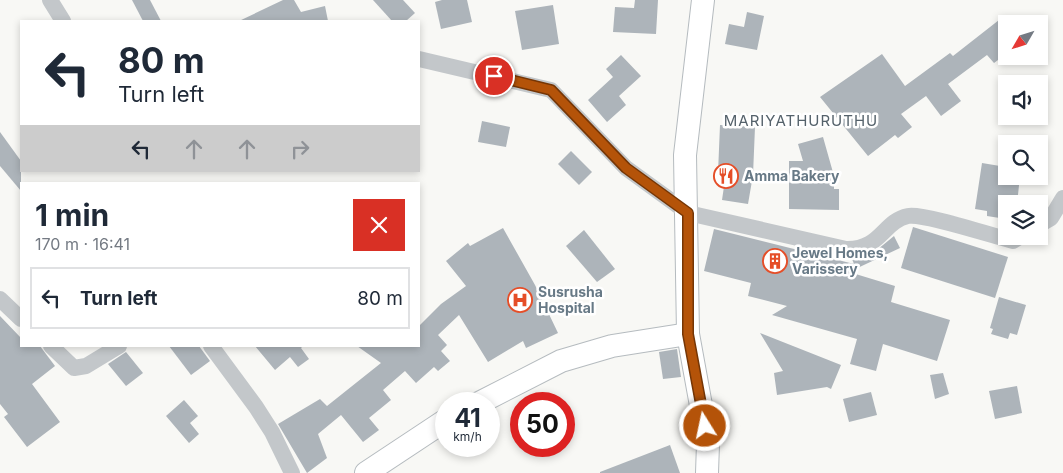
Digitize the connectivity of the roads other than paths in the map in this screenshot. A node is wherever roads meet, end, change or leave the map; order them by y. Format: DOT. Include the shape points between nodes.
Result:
graph roads {
  1 [pos="50,0"];
  2 [pos="702,0"];
  3 [pos="61,20"];
  4 [pos="420,59"];
  5 [pos="1063,198"];
  6 [pos="688,213"];
  7 [pos="1048,220"];
  8 [pos="998,237"];
  9 [pos="0,300"];
  10 [pos="20,318"];
  11 [pos="688,334"];
  12 [pos="52,347"];
  13 [pos="117,347"];
  14 [pos="211,347"];
  15 [pos="500,392"];
  16 [pos="435,427"];
  17 [pos="292,473"];
  18 [pos="366,473"];
  19 [pos="707,473"];
  1 -- 3 [label="street"];
  2 -- 6 [label="main road" via="685,155"];
  4 -- 6 [label="street" via="551,90 626,168"];
  5 -- 7 [label="street"];
  6 -- 8 [label="street" via="846,249 863,248 908,216"];
  6 -- 11 [label="main road"];
  9 -- 10 [label="street"];
  11 -- 15 [label="main road" via="612,346 561,361"];
  11 -- 19 [label="main road" via="708,444"];
  12 -- 13 [label="street" via="74,368 86,366"];
  14 -- 17 [label="street" via="256,407"];
  16 -- 18 [label="main road"];
}
